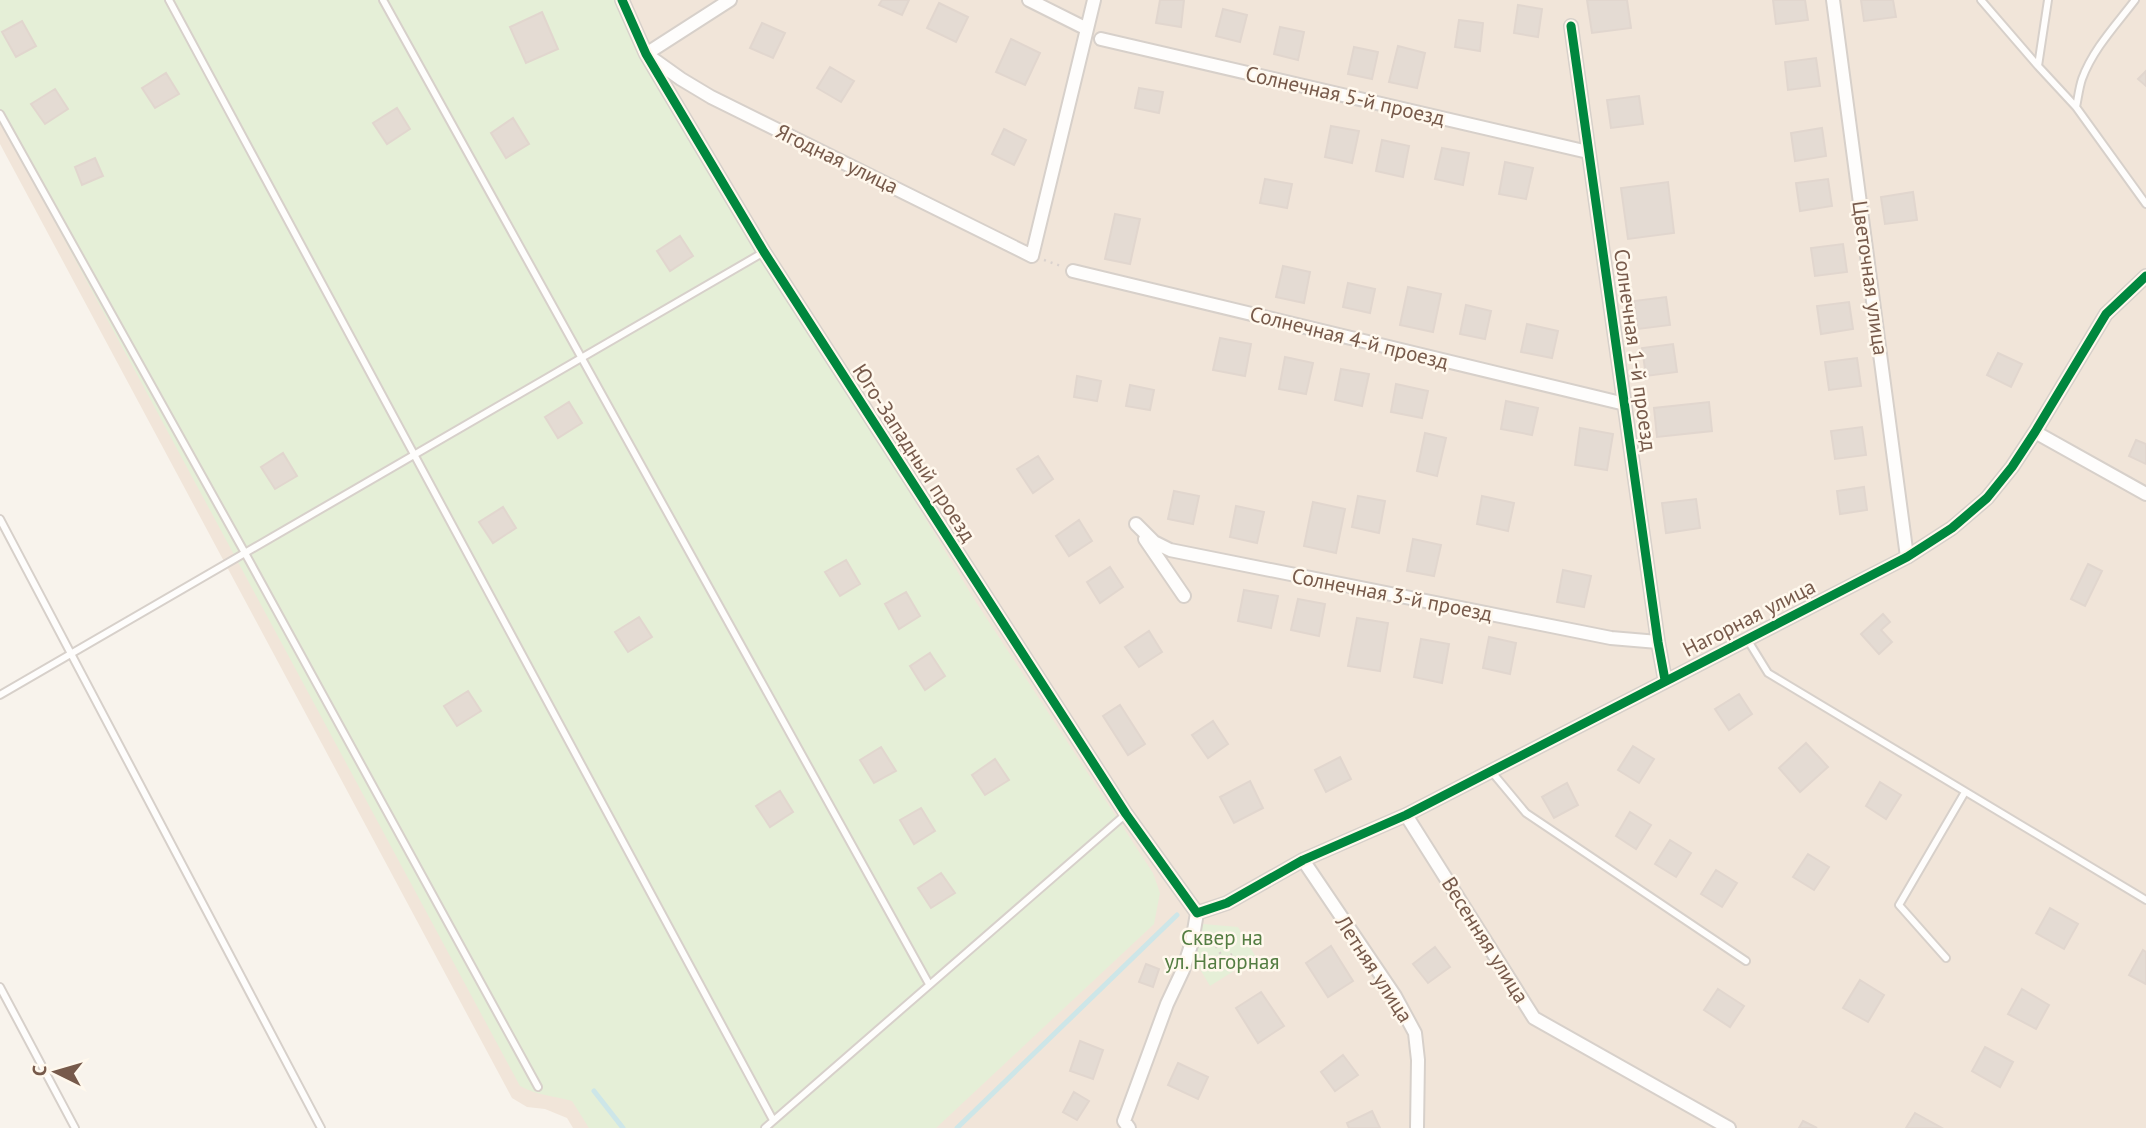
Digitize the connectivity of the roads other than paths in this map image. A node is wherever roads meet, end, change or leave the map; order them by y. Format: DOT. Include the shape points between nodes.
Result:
graph roads {
  1 [pos="169,0"];
  2 [pos="383,0"];
  3 [pos="622,0"];
  4 [pos="730,0"];
  5 [pos="1030,0"];
  6 [pos="1094,0"];
  7 [pos="1833,0"];
  8 [pos="1981,0"];
  9 [pos="2048,0"];
  10 [pos="2135,0"];
  11 [pos="1571,26"];
  12 [pos="1087,29"];
  13 [pos="1101,39"];
  14 [pos="646,54"];
  15 [pos="2038,66"];
  16 [pos="2076,107"];
  17 [pos="0,114"];
  18 [pos="1588,152"];
  19 [pos="2146,204"];
  20 [pos="764,252"];
  21 [pos="1073,271"];
  22 [pos="2146,276"];
  23 [pos="582,357"];
  24 [pos="1625,404"];
  25 [pos="2035,432"];
  26 [pos="415,454"];
  27 [pos="2146,494"];
  28 [pos="0,519"];
  29 [pos="245,553"];
  30 [pos="1907,557"];
  31 [pos="1184,596"];
  32 [pos="1747,639"];
  33 [pos="1658,642"];
  34 [pos="71,654"];
  35 [pos="1665,680"];
  36 [pos="0,695"];
  37 [pos="1491,771"];
  38 [pos="1965,792"];
  39 [pos="1126,814"];
  40 [pos="1406,815"];
  41 [pos="1303,860"];
  42 [pos="2146,900"];
  43 [pos="1197,913"];
  44 [pos="1946,958"];
  45 [pos="1746,961"];
  46 [pos="929,984"];
  47 [pos="0,987"];
  48 [pos="538,1087"];
  49 [pos="773,1120"];
  50 [pos="1125,1126"];
  51 [pos="75,1128"];
  52 [pos="321,1128"];
  53 [pos="765,1128"];
  54 [pos="1417,1128"];
  55 [pos="1728,1128"];
  1 -- 26 [label="lane"];
  2 -- 23 [label="lane"];
  3 -- 14 [label="street, Юго-Западный проезд"];
  4 -- 14 [label="street"];
  5 -- 12 [label="street"];
  6 -- 12 [label="street"];
  7 -- 30 [label="street, Цветочная улица"];
  8 -- 15 [label="lane"];
  9 -- 15 [label="lane"];
  10 -- 16 [label="lane" via="2091,59"];
  11 -- 18 [label="street, Солнечная 1-й проезд"];
  12 -- 14 [label="street, Ягодная улица" via="1032,256 712,97"];
  13 -- 18 [label="street, Солнечная 5-й проезд"];
  14 -- 20 [label="street, Юго-Западный проезд"];
  15 -- 16 [label="lane"];
  16 -- 19 [label="lane"];
  17 -- 29 [label="lane"];
  18 -- 24 [label="street, Солнечная 1-й проезд"];
  20 -- 23 [label="lane"];
  20 -- 39 [label="street, Юго-Западный проезд"];
  21 -- 24 [label="street, Солнечная 4-й проезд"];
  22 -- 25 [label="street, Нагорная улица" via="2106,314"];
  23 -- 26 [label="lane"];
  23 -- 46 [label="lane"];
  24 -- 33 [label="street, Солнечная 1-й проезд"];
  25 -- 27 [label="street"];
  25 -- 30 [label="street, Нагорная улица" via="1987,498"];
  26 -- 29 [label="lane"];
  26 -- 49 [label="lane"];
  28 -- 34 [label="lane"];
  29 -- 34 [label="lane"];
  29 -- 48 [label="lane"];
  30 -- 32 [label="street, Нагорная улица"];
  31 -- 33 [label="street, Солнечная 3-й проезд" via="1136,524 1170,550 1611,638"];
  32 -- 35 [label="street, Нагорная улица"];
  32 -- 38 [label="lane" via="1768,673"];
  33 -- 35 [label="street, Солнечная 1-й проезд"];
  34 -- 36 [label="lane"];
  34 -- 52 [label="lane"];
  35 -- 37 [label="street, Нагорная улица"];
  37 -- 40 [label="street, Нагорная улица"];
  37 -- 45 [label="lane" via="1526,813"];
  38 -- 42 [label="lane"];
  38 -- 44 [label="lane" via="1899,905"];
  39 -- 43 [label="street, Юго-Западный проезд"];
  39 -- 46 [label="lane"];
  40 -- 41 [label="street, Нагорная улица"];
  40 -- 55 [label="street, Весенняя улица" via="1534,1018"];
  41 -- 43 [label="street, Нагорная улица" via="1227,903"];
  41 -- 54 [label="street, Летняя улица" via="1415,1033"];
  43 -- 50 [label="street" via="1183,970"];
  46 -- 49 [label="lane"];
  47 -- 51 [label="lane"];
  49 -- 53 [label="lane"];
}
